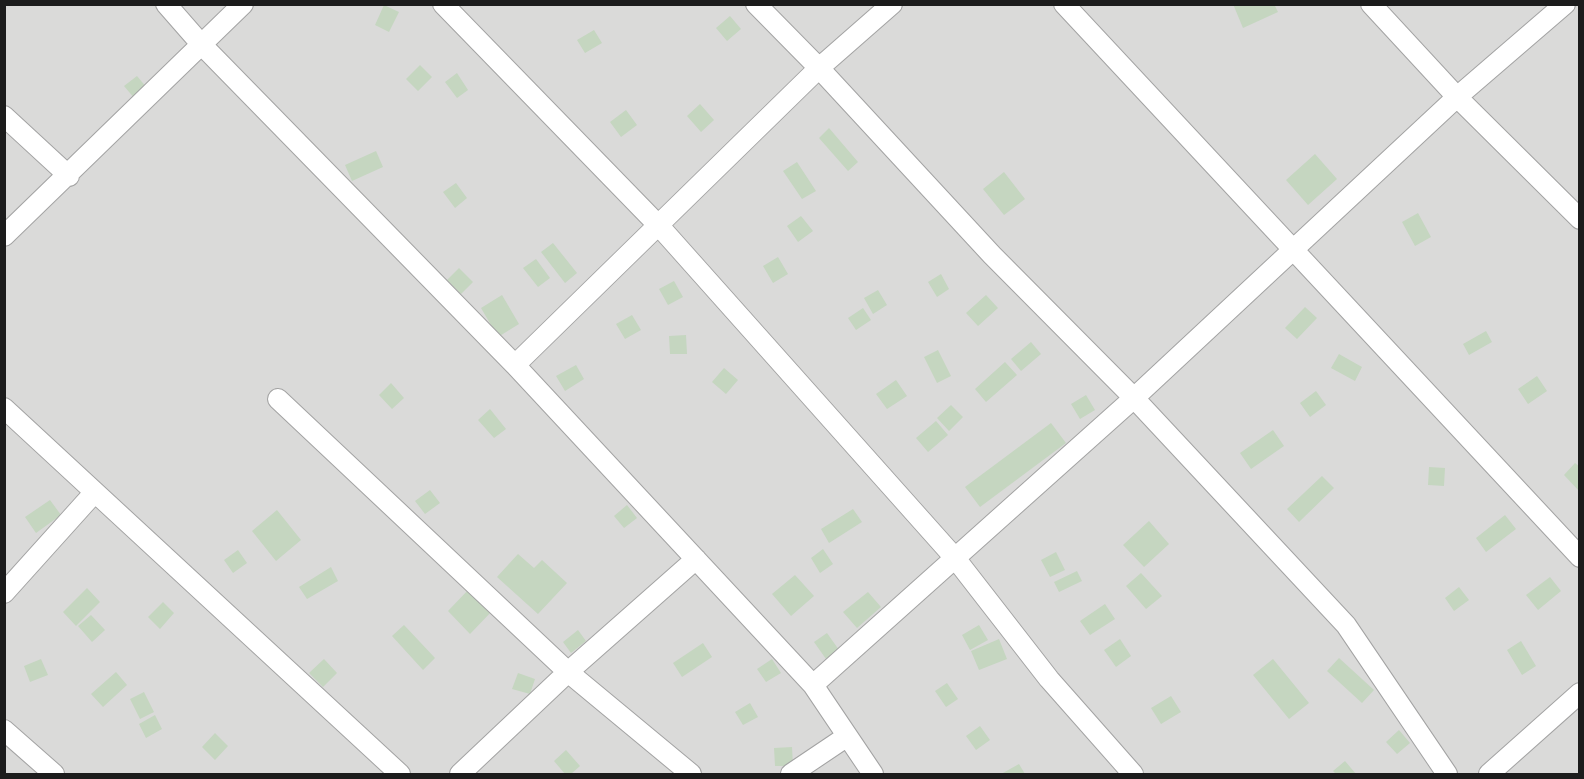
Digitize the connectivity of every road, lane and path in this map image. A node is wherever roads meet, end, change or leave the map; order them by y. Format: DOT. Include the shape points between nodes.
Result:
graph roads {
  1 [pos="166,4"];
  2 [pos="243,4"];
  3 [pos="442,4"];
  4 [pos="756,4"];
  5 [pos="892,4"];
  6 [pos="1064,4"];
  7 [pos="1371,4"];
  8 [pos="1565,4"];
  9 [pos="201,44"];
  10 [pos="819,68"];
  11 [pos="1456,97"];
  12 [pos="4,116"];
  13 [pos="69,176"];
  14 [pos="1580,219"];
  15 [pos="660,227"];
  16 [pos="4,236"];
  17 [pos="1292,249"];
  18 [pos="515,365"];
  19 [pos="1134,398"];
  20 [pos="278,399"];
  21 [pos="4,408"];
  22 [pos="94,493"];
  23 [pos="1580,557"];
  24 [pos="955,558"];
  25 [pos="696,559"];
  26 [pos="4,593"];
  27 [pos="568,672"];
  28 [pos="813,685"];
  29 [pos="1580,693"];
  30 [pos="4,730"];
  31 [pos="846,737"];
  32 [pos="54,774"];
  33 [pos="400,774"];
  34 [pos="460,774"];
  35 [pos="691,774"];
  36 [pos="791,774"];
  37 [pos="873,774"];
  38 [pos="1133,774"];
  39 [pos="1447,774"];
  40 [pos="1489,774"];
  1 -- 9 [label="street"];
  2 -- 9 [label="street"];
  3 -- 15 [label="street"];
  4 -- 10 [label="street"];
  5 -- 10 [label="street"];
  6 -- 17 [label="street"];
  7 -- 11 [label="street"];
  8 -- 11 [label="street"];
  9 -- 13 [label="street"];
  9 -- 18 [label="street"];
  10 -- 15 [label="street"];
  10 -- 19 [label="street" via="992,255"];
  11 -- 14 [label="street"];
  11 -- 17 [label="street"];
  12 -- 13 [label="street"];
  13 -- 16 [label="street"];
  15 -- 18 [label="street"];
  15 -- 24 [label="street"];
  17 -- 19 [label="street"];
  17 -- 23 [label="street"];
  18 -- 25 [label="street"];
  19 -- 24 [label="street"];
  19 -- 39 [label="street" via="1346,625"];
  20 -- 27 [label="street"];
  21 -- 22 [label="street"];
  22 -- 26 [label="street"];
  22 -- 33 [label="street"];
  24 -- 28 [label="street"];
  24 -- 38 [label="street" via="1049,679"];
  25 -- 27 [label="street"];
  25 -- 28 [label="street"];
  27 -- 34 [label="street"];
  27 -- 35 [label="street"];
  28 -- 31 [label="street"];
  29 -- 40 [label="street"];
  30 -- 32 [label="street"];
  31 -- 36 [label="street"];
  31 -- 37 [label="street"];
}
